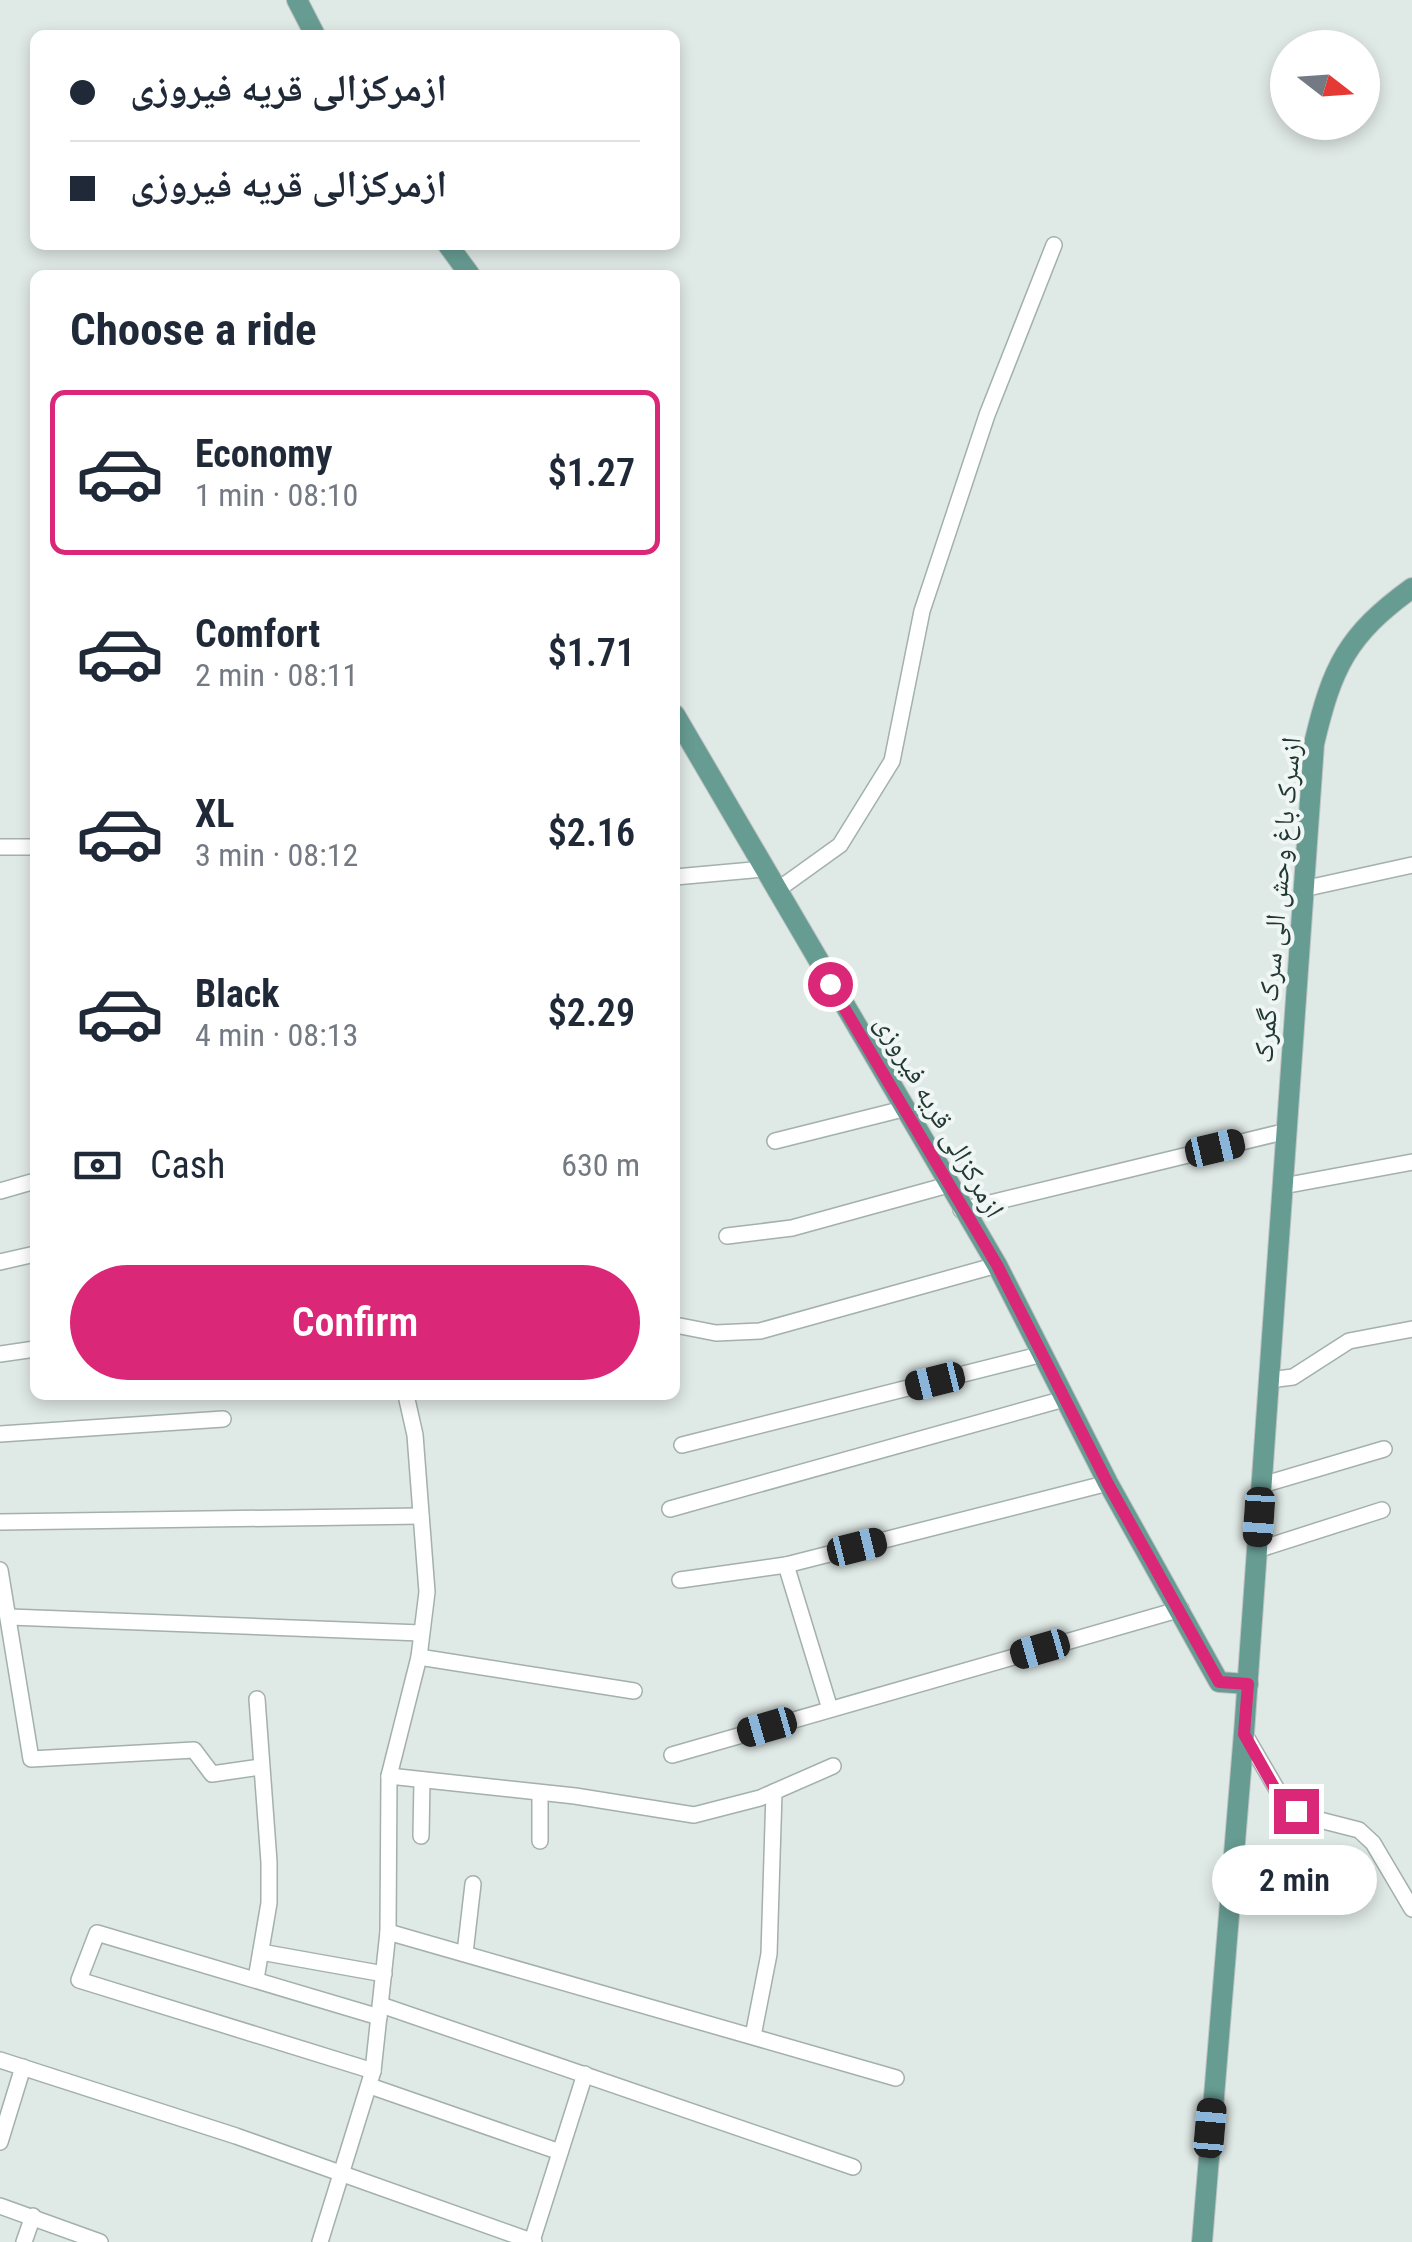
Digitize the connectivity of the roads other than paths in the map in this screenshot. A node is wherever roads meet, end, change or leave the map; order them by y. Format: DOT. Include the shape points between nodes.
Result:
graph roads {
  1 [pos="297,0"];
  2 [pos="312,30"];
  3 [pos="1054,245"];
  4 [pos="1412,588"];
  5 [pos="684,747"];
  6 [pos="0,847"];
  7 [pos="30,847"];
  8 [pos="1412,865"];
  9 [pos="764,869"];
  10 [pos="680,877"];
  11 [pos="1303,888"];
  12 [pos="776,891"];
  13 [pos="903,1109"];
  14 [pos="1287,1131"];
  15 [pos="774,1141"];
  16 [pos="1412,1162"];
  17 [pos="30,1182"];
  18 [pos="948,1186"];
  19 [pos="1282,1186"];
  20 [pos="0,1191"];
  21 [pos="962,1210"];
  22 [pos="727,1236"];
  23 [pos="30,1255"];
  24 [pos="0,1262"];
  25 [pos="997,1265"];
  26 [pos="680,1326"];
  27 [pos="1412,1328"];
  28 [pos="30,1350"];
  29 [pos="0,1354"];
  30 [pos="1043,1354"];
  31 [pos="1269,1380"];
  32 [pos="1064,1399"];
  33 [pos="407,1400"];
  34 [pos="222,1418"];
  35 [pos="0,1434"];
  36 [pos="682,1445"];
  37 [pos="1384,1449"];
  38 [pos="1108,1484"];
  39 [pos="1262,1485"];
  40 [pos="670,1510"];
  41 [pos="1382,1510"];
  42 [pos="421,1516"];
  43 [pos="0,1522"];
  44 [pos="1257,1550"];
  45 [pos="786,1565"];
  46 [pos="0,1570"];
  47 [pos="680,1580"];
  48 [pos="1180,1608"];
  49 [pos="10,1617"];
  50 [pos="421,1633"];
  51 [pos="420,1656"];
  52 [pos="1248,1684"];
  53 [pos="634,1691"];
  54 [pos="257,1699"];
  55 [pos="830,1709"];
  56 [pos="1244,1734"];
  57 [pos="672,1754"];
  58 [pos="833,1766"];
  59 [pos="260,1767"];
  60 [pos="389,1776"];
  61 [pos="422,1780"];
  62 [pos="774,1792"];
  63 [pos="540,1793"];
  64 [pos="421,1836"];
  65 [pos="540,1841"];
  66 [pos="473,1884"];
  67 [pos="1412,1908"];
  68 [pos="388,1932"];
  69 [pos="261,1952"];
  70 [pos="465,1954"];
  71 [pos="384,1974"];
  72 [pos="256,1979"];
  73 [pos="380,2011"];
  74 [pos="753,2036"];
  75 [pos="0,2060"];
  76 [pos="23,2067"];
  77 [pos="585,2074"];
  78 [pos="372,2078"];
  79 [pos="896,2078"];
  80 [pos="4,2110"];
  81 [pos="0,2142"];
  82 [pos="560,2152"];
  83 [pos="854,2167"];
  84 [pos="342,2176"];
  85 [pos="0,2206"];
  86 [pos="33,2216"];
  87 [pos="24,2242"];
  88 [pos="100,2242"];
  89 [pos="320,2242"];
  90 [pos="533,2242"];
  91 [pos="1202,2242"];
  1 -- 2 [label="main road"];
  3 -- 12 [label="street" via="928,592 892,761 840,845"];
  4 -- 11 [label="main road, ازسرک باغ وحش الی سرک گمرک" via="1360,629 1334,671 1314,744"];
  5 -- 9 [label="main road, ازمرکزالی قریه فیروزی"];
  6 -- 7 [label="street"];
  8 -- 11 [label="street"];
  9 -- 10 [label="street"];
  9 -- 12 [label="main road, ازمرکزالی قریه فیروزی"];
  11 -- 14 [label="main road, ازسرک باغ وحش الی سرک گمرک"];
  12 -- 13 [label="main road, ازمرکزالی قریه فیروزی"];
  13 -- 15 [label="street"];
  13 -- 18 [label="main road, ازمرکزالی قریه فیروزی"];
  14 -- 19 [label="main road, ازسرک باغ وحش الی سرک گمرک"];
  14 -- 21 [label="street"];
  16 -- 19 [label="street"];
  17 -- 20 [label="street"];
  18 -- 21 [label="main road, ازمرکزالی قریه فیروزی"];
  18 -- 22 [label="street" via="792,1228"];
  19 -- 31 [label="main road, ازسرک باغ وحش الی سرک گمرک"];
  21 -- 25 [label="main road, ازمرکزالی قریه فیروزی"];
  23 -- 24 [label="street"];
  25 -- 26 [label="street" via="753,1332"];
  25 -- 30 [label="main road, ازمرکزالی قریه فیروزی"];
  27 -- 31 [label="street" via="1350,1341 1299,1374"];
  28 -- 29 [label="street"];
  30 -- 32 [label="main road, ازمرکزالی قریه فیروزی"];
  30 -- 36 [label="street"];
  31 -- 39 [label="main road, ازسرک باغ وحش الی سرک گمرک"];
  32 -- 38 [label="main road, ازمرکزالی قریه فیروزی"];
  32 -- 40 [label="street"];
  33 -- 42 [label="street"];
  34 -- 35 [label="street"];
  37 -- 39 [label="street"];
  38 -- 45 [label="street"];
  38 -- 48 [label="main road, ازمرکزالی قریه فیروزی"];
  39 -- 44 [label="main road, ازسرک باغ وحش الی سرک گمرک"];
  41 -- 44 [label="street"];
  42 -- 43 [label="street"];
  42 -- 50 [label="street" via="427,1592"];
  44 -- 52 [label="main road, ازسرک باغ وحش الی سرک گمرک"];
  45 -- 47 [label="street"];
  45 -- 55 [label="street"];
  46 -- 49 [label="street"];
  48 -- 52 [label="main road, ازمرکزالی قریه فیروزی" via="1219,1682"];
  48 -- 55 [label="street"];
  49 -- 50 [label="street"];
  49 -- 59 [label="street" via="31,1759 194,1750 212,1774"];
  50 -- 51 [label="street"];
  51 -- 53 [label="street"];
  51 -- 60 [label="street"];
  52 -- 56 [label="main road, ازسرک باغ وحش الی سرک گمرک"];
  54 -- 59 [label="street"];
  55 -- 57 [label="street"];
  56 -- 67 [label="street" via="1284,1800 1373,1842"];
  56 -- 91 [label="main road, ازسرک باغ وحش الی سرک گمرک"];
  58 -- 62 [label="street"];
  59 -- 69 [label="street" via="270,1862"];
  60 -- 61 [label="street"];
  60 -- 68 [label="street"];
  61 -- 63 [label="street"];
  61 -- 64 [label="street"];
  62 -- 63 [label="street" via="694,1815"];
  62 -- 74 [label="street" via="768,1954"];
  63 -- 65 [label="street"];
  66 -- 70 [label="street"];
  68 -- 70 [label="street"];
  68 -- 71 [label="street"];
  69 -- 71 [label="street"];
  69 -- 72 [label="street"];
  70 -- 74 [label="street"];
  71 -- 73 [label="street"];
  72 -- 73 [label="street"];
  72 -- 78 [label="street" via="96,1933 80,1980"];
  73 -- 77 [label="street"];
  73 -- 78 [label="street"];
  74 -- 79 [label="street"];
  75 -- 76 [label="street"];
  76 -- 80 [label="street"];
  76 -- 84 [label="street"];
  77 -- 82 [label="street"];
  77 -- 83 [label="street"];
  78 -- 82 [label="street"];
  78 -- 84 [label="street"];
  80 -- 81 [label="street"];
  82 -- 90 [label="street"];
  84 -- 89 [label="street"];
  84 -- 90 [label="street"];
  85 -- 86 [label="street"];
  86 -- 87 [label="street"];
  86 -- 88 [label="street"];
}
